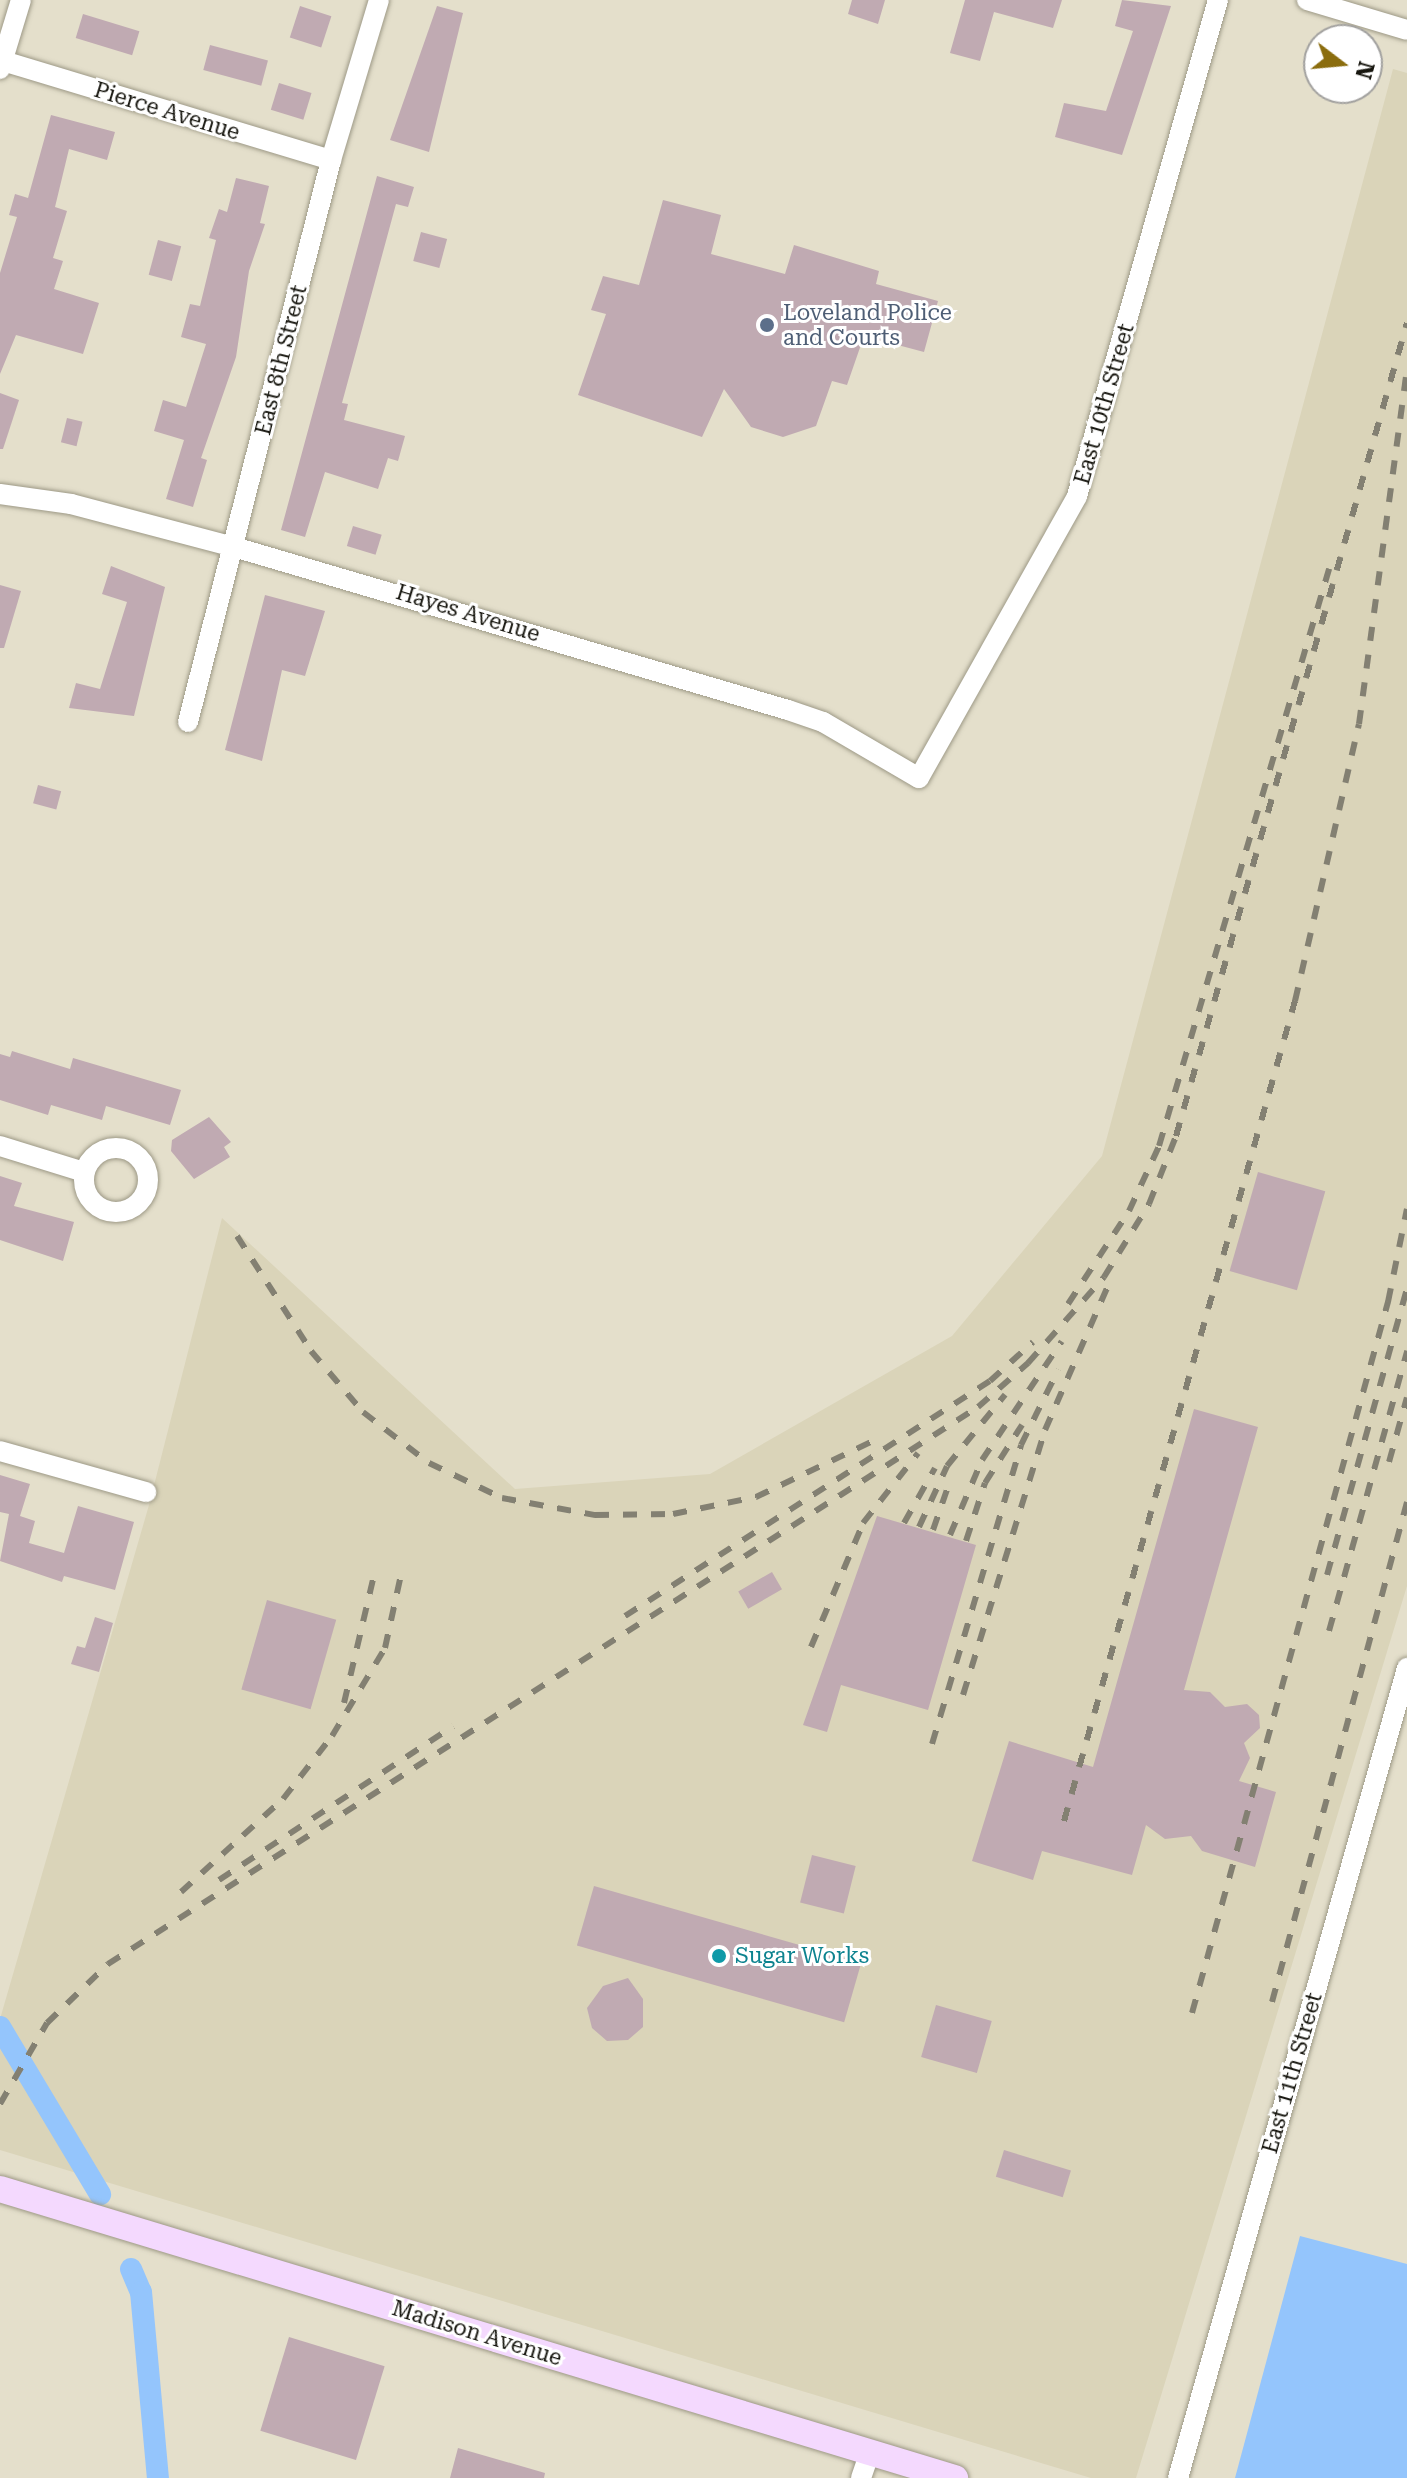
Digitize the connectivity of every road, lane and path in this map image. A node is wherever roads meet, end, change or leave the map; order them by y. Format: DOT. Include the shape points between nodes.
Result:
graph roads {
  1 [pos="21,0"];
  2 [pos="379,0"];
  3 [pos="1218,0"];
  4 [pos="1307,0"];
  5 [pos="1407,30"];
  6 [pos="1,65"];
  7 [pos="331,160"];
  8 [pos="0,494"];
  9 [pos="234,547"];
  10 [pos="188,722"];
  11 [pos="919,778"];
  12 [pos="0,1146"];
  13 [pos="84,1172"];
  14 [pos="0,1451"];
  15 [pos="146,1492"];
  16 [pos="1407,1668"];
  17 [pos="0,2189"];
  18 [pos="870,2452"];
  19 [pos="861,2478"];
  20 [pos="955,2478"];
  21 [pos="1178,2478"];
  1 -- 6 [label="street"];
  2 -- 7 [label="street, East 8th Street"];
  3 -- 11 [label="street, East 10th Street" via="1077,496"];
  4 -- 5 [label="street"];
  6 -- 7 [label="street, Pierce Avenue"];
  7 -- 9 [label="street, East 8th Street"];
  8 -- 9 [label="street, Hayes Avenue" via="71,504"];
  9 -- 10 [label="street, East 8th Street"];
  9 -- 11 [label="street, Hayes Avenue" via="823,722"];
  12 -- 13 [label="street"];
  14 -- 15 [label="street"];
  16 -- 21 [label="street, East 11th Street"];
  17 -- 18 [label="main road, Madison Avenue"];
  18 -- 19 [label="street"];
  18 -- 20 [label="main road, Madison Avenue"];
}
